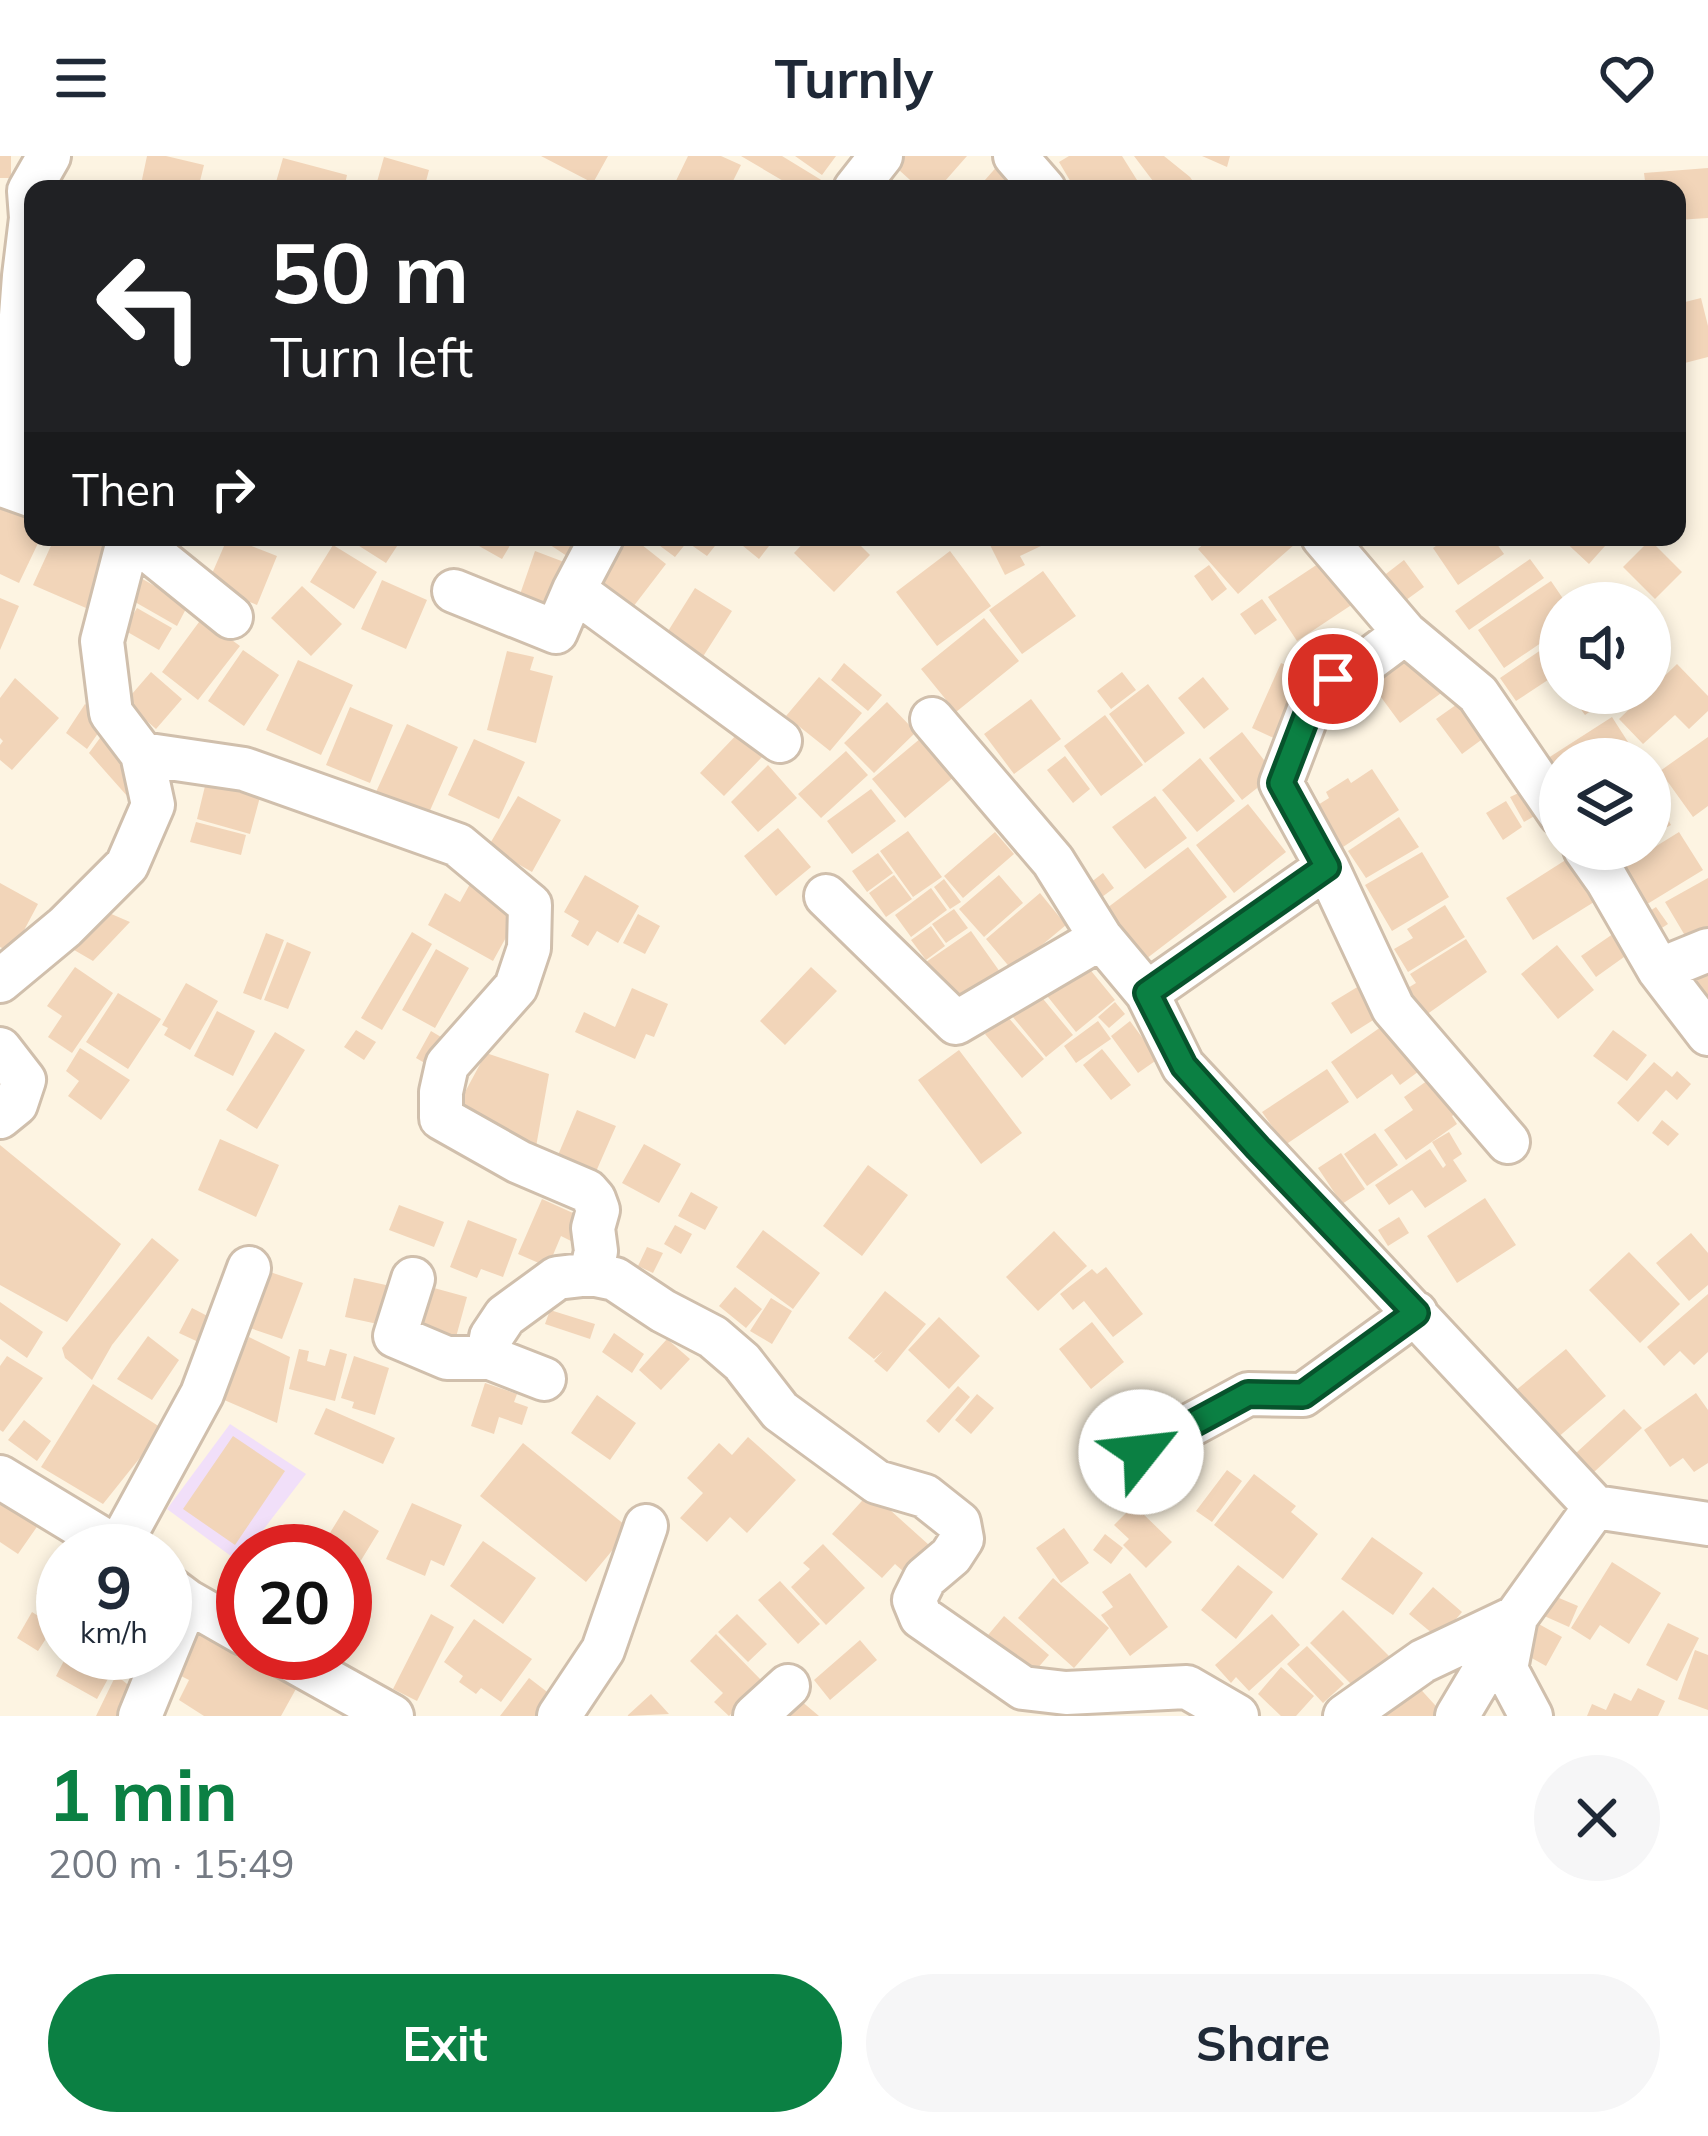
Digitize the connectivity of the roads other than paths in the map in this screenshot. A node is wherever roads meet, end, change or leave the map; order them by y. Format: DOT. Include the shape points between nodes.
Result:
graph roads {
  1 [pos="881,156"];
  2 [pos="1015,156"];
  3 [pos="862,180"];
  4 [pos="1036,180"];
  5 [pos="24,339"];
  6 [pos="14,493"];
  7 [pos="128,546"];
  8 [pos="142,546"];
  9 [pos="597,546"];
  10 [pos="1331,546"];
  11 [pos="574,590"];
  12 [pos="454,592"];
  13 [pos="231,617"];
  14 [pos="1405,633"];
  15 [pos="932,719"];
  16 [pos="780,741"];
  17 [pos="142,754"];
  18 [pos="1539,783"];
  19 [pos="1327,867"];
  20 [pos="1600,870"];
  21 [pos="826,896"];
  22 [pos="1101,938"];
  23 [pos="1708,950"];
  24 [pos="1659,970"];
  25 [pos="0,981"];
  26 [pos="1147,993"];
  27 [pos="1708,1034"];
  28 [pos="0,1049"];
  29 [pos="0,1117"];
  30 [pos="1508,1142"];
  31 [pos="249,1268"];
  32 [pos="591,1274"];
  33 [pos="413,1279"];
  34 [pos="1416,1313"];
  35 [pos="490,1358"];
  36 [pos="544,1379"];
  37 [pos="1141,1452"];
  38 [pos="0,1477"];
  39 [pos="1595,1507"];
  40 [pos="77,1524"];
  41 [pos="134,1524"];
  42 [pos="1708,1524"];
  43 [pos="646,1526"];
  44 [pos="1516,1617"];
  45 [pos="151,1680"];
  46 [pos="327,1680"];
  47 [pos="788,1686"];
  48 [pos="140,1716"];
  49 [pos="392,1716"];
  50 [pos="559,1716"];
  51 [pos="755,1716"];
  52 [pos="1237,1716"];
  53 [pos="1345,1716"];
  54 [pos="1457,1716"];
  55 [pos="1531,1716"];
  1 -- 3 [label="street"];
  2 -- 4 [label="street"];
  5 -- 6 [label="street"];
  7 -- 17 [label="street" via="102,641 111,713"];
  8 -- 13 [label="street"];
  9 -- 11 [label="street"];
  10 -- 14 [label="street"];
  11 -- 12 [label="street" via="556,632"];
  11 -- 16 [label="street"];
  14 -- 18 [label="street" via="1478,694"];
  14 -- 19 [label="street" via="1312,702 1281,783"];
  15 -- 22 [label="street" via="1052,861"];
  17 -- 25 [label="street" via="153,805 128,865"];
  17 -- 32 [label="street" via="244,769 458,845 530,905 529,948 516,987 448,1065 441,1118 594,1199"];
  19 -- 26 [label="street"];
  19 -- 30 [label="street" via="1393,1007"];
  20 -- 24 [label="street"];
  21 -- 22 [label="street" via="956,1023"];
  22 -- 26 [label="street"];
  23 -- 24 [label="street"];
  24 -- 27 [label="street"];
  26 -- 34 [label="street" via="1184,1066"];
  28 -- 29 [label="street" via="24,1080 16,1104"];
  31 -- 41 [label="street" via="202,1394"];
  32 -- 35 [label="street" via="557,1278 505,1316 491,1337"];
  32 -- 52 [label="street" via="615,1279 713,1336 780,1411 877,1481 926,1496 959,1523 962,1539 914,1600 921,1617 1023,1688 1187,1687"];
  33 -- 35 [label="street" via="395,1336 448,1358"];
  34 -- 37 [label="street" via="1303,1395 1248,1394"];
  34 -- 39 [label="street"];
  35 -- 36 [label="street"];
  38 -- 40 [label="street"];
  39 -- 42 [label="street"];
  39 -- 44 [label="street"];
  43 -- 50 [label="street" via="603,1651"];
  44 -- 53 [label="street" via="1424,1661"];
  44 -- 54 [label="street"];
  44 -- 55 [label="street" via="1506,1669"];
  45 -- 48 [label="street"];
  46 -- 49 [label="street"];
  47 -- 51 [label="street"];
}
